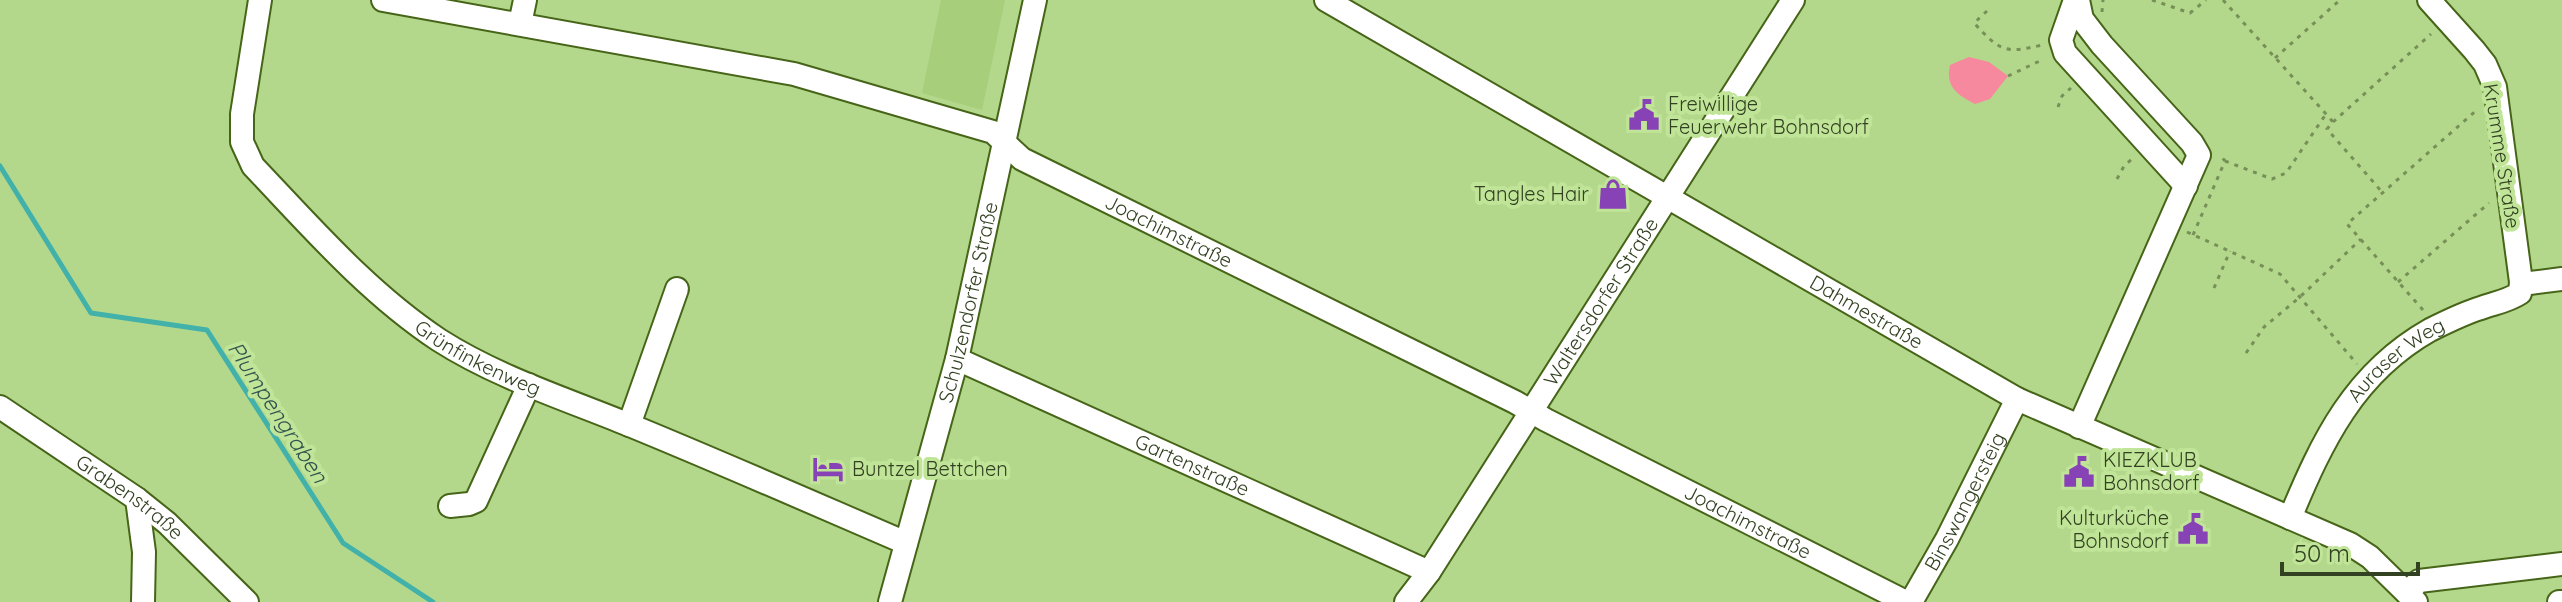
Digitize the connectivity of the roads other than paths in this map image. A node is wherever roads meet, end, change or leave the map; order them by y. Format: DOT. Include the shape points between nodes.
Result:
graph roads {
  1 [pos="260,0"];
  2 [pos="383,0"];
  3 [pos="525,0"];
  4 [pos="1035,0"];
  5 [pos="1326,0"];
  6 [pos="1793,0"];
  7 [pos="2076,0"];
  8 [pos="2429,0"];
  9 [pos="520,24"];
  10 [pos="1005,143"];
  11 [pos="2186,186"];
  12 [pos="1669,197"];
  13 [pos="2562,279"];
  14 [pos="2522,284"];
  15 [pos="677,289"];
  16 [pos="957,359"];
  17 [pos="529,385"];
  18 [pos="2017,399"];
  19 [pos="0,407"];
  20 [pos="1531,411"];
  21 [pos="629,425"];
  22 [pos="2079,427"];
  23 [pos="137,499"];
  24 [pos="450,506"];
  25 [pos="2290,518"];
  26 [pos="906,543"];
  27 [pos="2562,564"];
  28 [pos="1429,572"];
  29 [pos="2411,597"];
  30 [pos="897,600"];
  31 [pos="143,602"];
  32 [pos="247,602"];
  33 [pos="1406,602"];
  34 [pos="1909,602"];
  1 -- 17 [label="street, Grünfinkenweg" via="242,114 242,142 253,166 348,265 407,317 488,369"];
  2 -- 9 [label="street, Joachimstraße"];
  3 -- 9 [label="street"];
  4 -- 10 [label="street, Schulzendorfer Straße"];
  5 -- 12 [label="street, Dahmestraße"];
  6 -- 12 [label="street, Waltersdorfer Straße"];
  7 -- 11 [label="street" via="2082,19 2102,45 2192,143 2199,155"];
  7 -- 11 [label="street" via="2065,53"];
  8 -- 14 [label="street, Krumme Straße" via="2485,64 2495,87"];
  9 -- 10 [label="street, Joachimstraße" via="794,74 993,132"];
  10 -- 16 [label="street, Schulzendorfer Straße"];
  10 -- 20 [label="street, Joachimstraße" via="1022,159"];
  11 -- 22 [label="street"];
  12 -- 18 [label="street, Dahmestraße"];
  12 -- 20 [label="street, Waltersdorfer Straße"];
  13 -- 14 [label="street, Auraser Weg"];
  14 -- 25 [label="street, Auraser Weg" via="2511,299 2429,331 2374,372 2324,440"];
  15 -- 21 [label="street"];
  16 -- 26 [label="street, Schulzendorfer Straße"];
  16 -- 28 [label="street, Gartenstraße"];
  17 -- 21 [label="street, Grünfinkenweg"];
  17 -- 24 [label="street" via="476,501"];
  18 -- 22 [label="street, Dahmestraße"];
  18 -- 34 [label="street, Binswangersteig"];
  19 -- 23 [label="street, Grabenstraße"];
  20 -- 28 [label="street, Waltersdorfer Straße"];
  20 -- 34 [label="street, Joachimstraße"];
  21 -- 26 [label="street, Grünfinkenweg"];
  22 -- 25 [label="street, Dahmestraße"];
  23 -- 31 [label="street"];
  23 -- 32 [label="street, Grabenstraße"];
  25 -- 29 [label="street, Dahmestraße" via="2370,557"];
  26 -- 30 [label="street, Schulzendorfer Straße"];
  27 -- 29 [label="street" via="2419,581"];
  28 -- 33 [label="street, Waltersdorfer Straße"];
}
